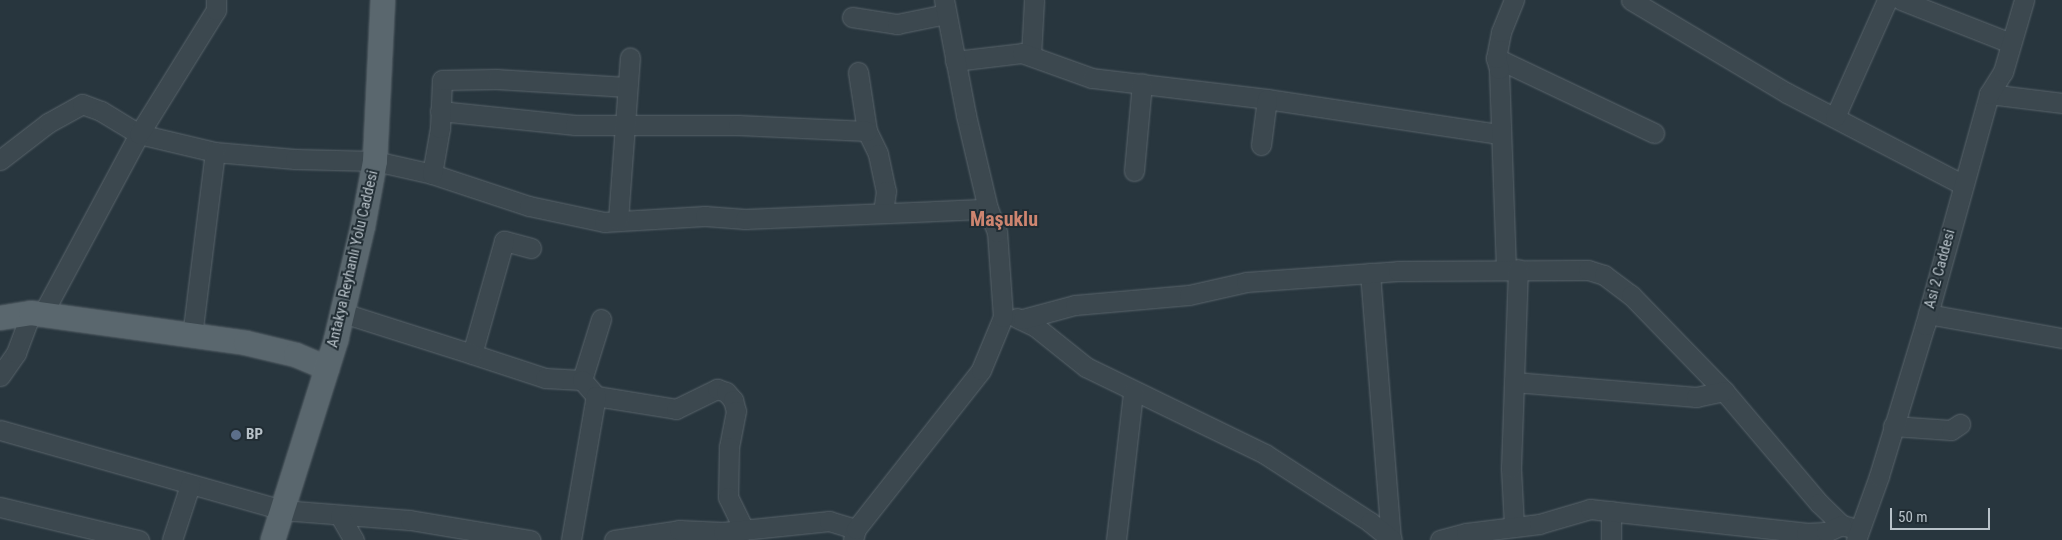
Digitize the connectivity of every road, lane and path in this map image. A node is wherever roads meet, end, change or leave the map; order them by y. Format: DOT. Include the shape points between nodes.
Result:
graph roads {
  1 [pos="216,0"];
  2 [pos="383,0"];
  3 [pos="1034,0"];
  4 [pos="1514,0"];
  5 [pos="1631,0"];
  6 [pos="1887,0"];
  7 [pos="1901,0"];
  8 [pos="2024,0"];
  9 [pos="945,7"];
  10 [pos="852,18"];
  11 [pos="2011,43"];
  12 [pos="1031,56"];
  13 [pos="630,57"];
  14 [pos="1496,58"];
  15 [pos="955,61"];
  16 [pos="858,72"];
  17 [pos="1142,83"];
  18 [pos="626,87"];
  19 [pos="1989,94"];
  20 [pos="1266,99"];
  21 [pos="2062,103"];
  22 [pos="440,111"];
  23 [pos="1835,117"];
  24 [pos="627,126"];
  25 [pos="868,131"];
  26 [pos="1654,133"];
  27 [pos="139,134"];
  28 [pos="1499,134"];
  29 [pos="1261,145"];
  30 [pos="215,152"];
  31 [pos="0,160"];
  32 [pos="375,161"];
  33 [pos="1134,171"];
  34 [pos="432,174"];
  35 [pos="1962,184"];
  36 [pos="988,209"];
  37 [pos="883,213"];
  38 [pos="618,220"];
  39 [pos="531,248"];
  40 [pos="1512,269"];
  41 [pos="1370,273"];
  42 [pos="343,313"];
  43 [pos="36,314"];
  44 [pos="1928,314"];
  45 [pos="1003,316"];
  46 [pos="0,318"];
  47 [pos="601,319"];
  48 [pos="1023,319"];
  49 [pos="192,336"];
  50 [pos="2062,338"];
  51 [pos="472,354"];
  52 [pos="327,368"];
  53 [pos="0,376"];
  54 [pos="582,380"];
  55 [pos="1514,382"];
  56 [pos="1724,391"];
  57 [pos="1132,392"];
  58 [pos="596,396"];
  59 [pos="1960,424"];
  60 [pos="1893,426"];
  61 [pos="0,430"];
  62 [pos="190,485"];
  63 [pos="0,507"];
  64 [pos="282,510"];
  65 [pos="1610,511"];
  66 [pos="340,516"];
  67 [pos="1514,526"];
  68 [pos="744,530"];
  69 [pos="1852,532"];
  70 [pos="855,535"];
  71 [pos="139,540"];
  72 [pos="172,540"];
  73 [pos="273,540"];
  74 [pos="354,540"];
  75 [pos="530,540"];
  76 [pos="572,540"];
  77 [pos="614,540"];
  78 [pos="1116,540"];
  79 [pos="1392,540"];
  80 [pos="1440,540"];
  81 [pos="1611,540"];
  1 -- 27 [label="street" via="216,10"];
  2 -- 32 [label="main road, Antakya Reyhanlı Yolu Caddesi"];
  3 -- 12 [label="street"];
  4 -- 14 [label="street" via="1501,32"];
  5 -- 23 [label="street" via="1787,93"];
  6 -- 23 [label="street"];
  7 -- 11 [label="street"];
  8 -- 11 [label="street, Asi 2 Caddesi"];
  9 -- 10 [label="street" via="897,24"];
  9 -- 15 [label="street"];
  11 -- 19 [label="street, Asi 2 Caddesi" via="2003,72"];
  12 -- 15 [label="street" via="1022,53"];
  12 -- 17 [label="street" via="1092,78"];
  13 -- 18 [label="street"];
  14 -- 26 [label="street"];
  14 -- 28 [label="street" via="1499,69"];
  15 -- 36 [label="street"];
  16 -- 25 [label="street"];
  17 -- 20 [label="street"];
  17 -- 33 [label="street"];
  18 -- 22 [label="street" via="497,79 442,80"];
  18 -- 24 [label="street"];
  19 -- 21 [label="street"];
  19 -- 35 [label="street, Asi 2 Caddesi"];
  20 -- 28 [label="street"];
  20 -- 29 [label="street"];
  22 -- 24 [label="street" via="575,125"];
  22 -- 34 [label="street"];
  23 -- 35 [label="street"];
  24 -- 25 [label="street" via="738,125"];
  24 -- 38 [label="street"];
  25 -- 37 [label="street" via="878,154 886,191"];
  27 -- 30 [label="street"];
  27 -- 31 [label="street" via="101,110 82,104 48,123"];
  27 -- 43 [label="street"];
  28 -- 40 [label="street"];
  30 -- 32 [label="street"];
  30 -- 49 [label="street"];
  32 -- 34 [label="street"];
  32 -- 42 [label="main road, Antakya Reyhanlı Yolu Caddesi"];
  34 -- 38 [label="street" via="528,206 604,222"];
  35 -- 44 [label="street, Asi 2 Caddesi"];
  36 -- 37 [label="street"];
  36 -- 45 [label="street" via="997,232"];
  37 -- 38 [label="street"];
  39 -- 51 [label="street" via="504,241"];
  40 -- 41 [label="street"];
  40 -- 55 [label="street"];
  40 -- 56 [label="street" via="1588,270 1604,275 1631,295"];
  41 -- 48 [label="street" via="1246,282 1189,295 1075,305"];
  41 -- 79 [label="street"];
  42 -- 51 [label="street"];
  42 -- 52 [label="main road, Antakya Reyhanlı Yolu Caddesi"];
  43 -- 46 [label="main road"];
  43 -- 49 [label="main road"];
  43 -- 53 [label="street"];
  44 -- 50 [label="street"];
  44 -- 60 [label="street, Asi 2 Caddesi"];
  45 -- 48 [label="street"];
  45 -- 70 [label="street" via="981,370"];
  47 -- 54 [label="street"];
  48 -- 57 [label="street" via="1086,367"];
  49 -- 52 [label="main road" via="288,353"];
  51 -- 54 [label="street" via="545,378"];
  52 -- 64 [label="main road, Antakya Reyhanlı Yolu Caddesi"];
  54 -- 58 [label="street"];
  55 -- 56 [label="street" via="1696,396"];
  55 -- 67 [label="street"];
  56 -- 69 [label="street"];
  57 -- 78 [label="street"];
  57 -- 79 [label="street" via="1264,454 1370,522"];
  58 -- 68 [label="street" via="676,409 717,390 726,392 733,400 736,412 730,448 728,498"];
  58 -- 76 [label="street"];
  59 -- 60 [label="street" via="1951,430"];
  60 -- 69 [label="street, Asi 2 Caddesi" via="1879,476"];
  61 -- 62 [label="street"];
  62 -- 64 [label="street"];
  62 -- 72 [label="street"];
  63 -- 71 [label="street"];
  64 -- 66 [label="street"];
  64 -- 73 [label="main road, Antakya Reyhanlı Yolu Caddesi"];
  65 -- 67 [label="street" via="1590,509 1539,524"];
  65 -- 69 [label="street" via="1633,505 1806,533"];
  65 -- 81 [label="street"];
  66 -- 74 [label="street"];
  66 -- 75 [label="street" via="463,526"];
  67 -- 80 [label="street"];
  68 -- 70 [label="street" via="829,521"];
  68 -- 77 [label="street" via="679,530"];
}
